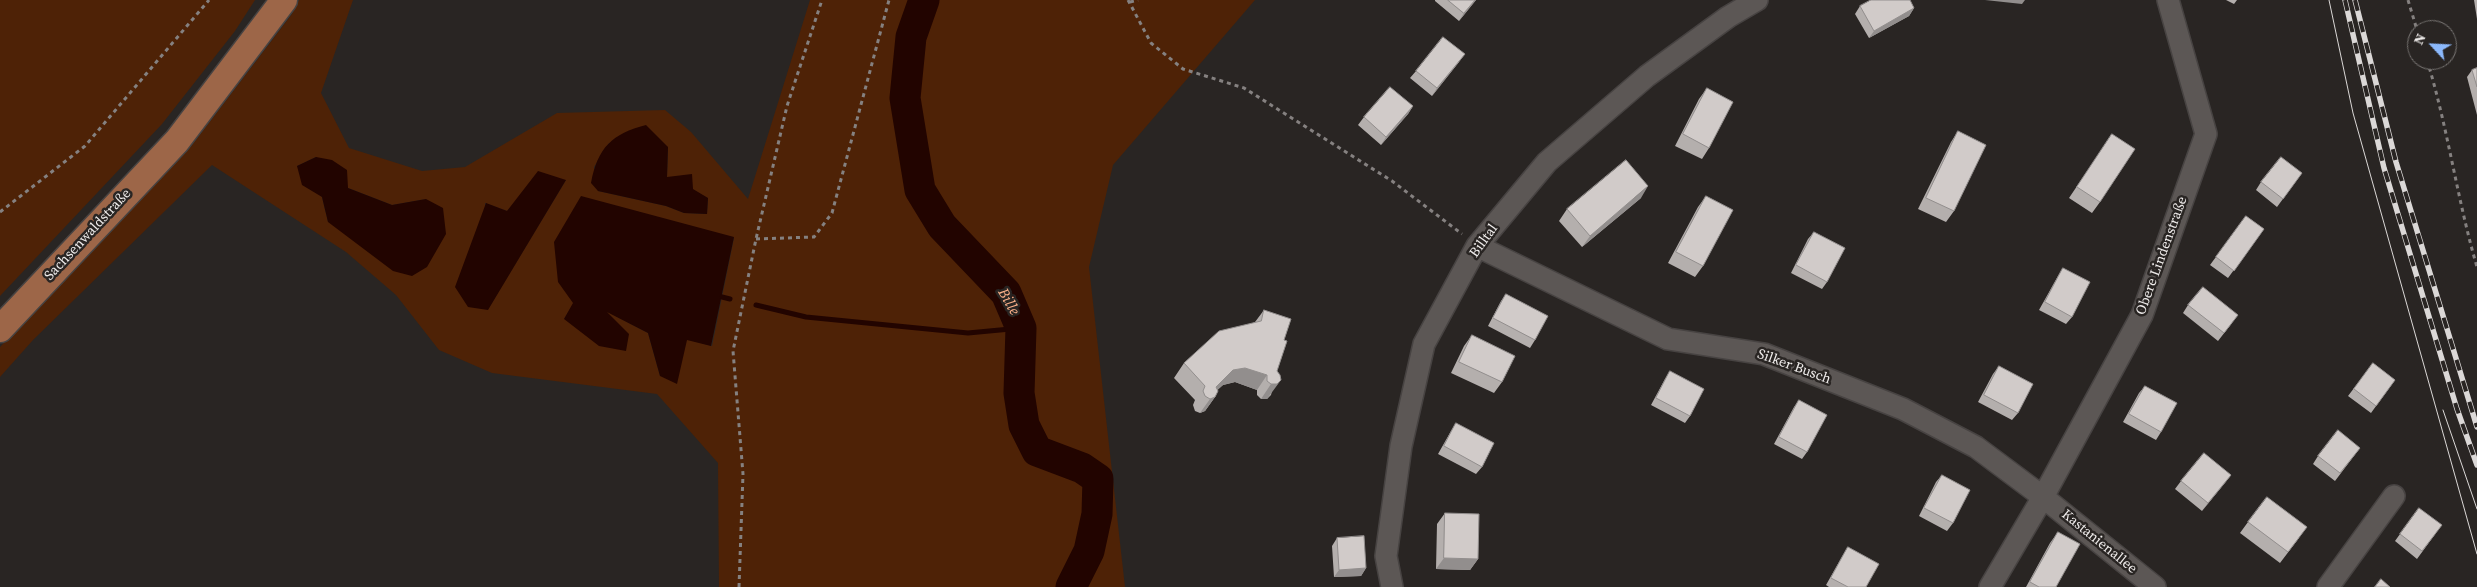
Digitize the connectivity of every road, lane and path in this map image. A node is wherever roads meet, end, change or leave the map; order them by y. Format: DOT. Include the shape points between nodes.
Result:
graph roads {
  1 [pos="210,0"];
  2 [pos="284,0"];
  3 [pos="822,0"];
  4 [pos="889,0"];
  5 [pos="1138,0"];
  6 [pos="1757,0"];
  7 [pos="2168,0"];
  8 [pos="2408,0"];
  9 [pos="1129,1"];
  10 [pos="2414,20"];
  11 [pos="2430,70"];
  12 [pos="0,212"];
  13 [pos="756,239"];
  14 [pos="1477,246"];
  15 [pos="2477,267"];
  16 [pos="0,329"];
  17 [pos="2394,496"];
  18 [pos="2043,497"];
  19 [pos="739,587"];
  20 [pos="1392,587"];
  21 [pos="1990,587"];
  22 [pos="2155,587"];
  23 [pos="2328,587"];
  1 -- 12 [label="path" via="85,146"];
  2 -- 16 [label="main road, Sachsenwaldstraße" via="177,141"];
  3 -- 13 [label="path" via="786,106"];
  4 -- 13 [label="path" via="832,213 814,237"];
  5 -- 9 [label="path"];
  6 -- 14 [label="street, Billtal" via="1647,76 1547,162"];
  7 -- 18 [label="street, Obere Lindenstraße" via="2206,134 2142,315"];
  8 -- 10 [label="path"];
  9 -- 14 [label="path" via="1151,43 1183,69 1244,88 1392,181"];
  11 -- 15 [label="path"];
  13 -- 19 [label="path" via="733,351 743,474"];
  14 -- 18 [label="street, Silker Busch" via="1668,339 1764,354 1903,409 1976,447"];
  14 -- 20 [label="street, Billtal" via="1424,344 1401,446 1386,556"];
  17 -- 23 [label="street"];
  18 -- 21 [label="street, Obere Lindenstraße"];
  18 -- 22 [label="street, Kastanienallee"];
}
